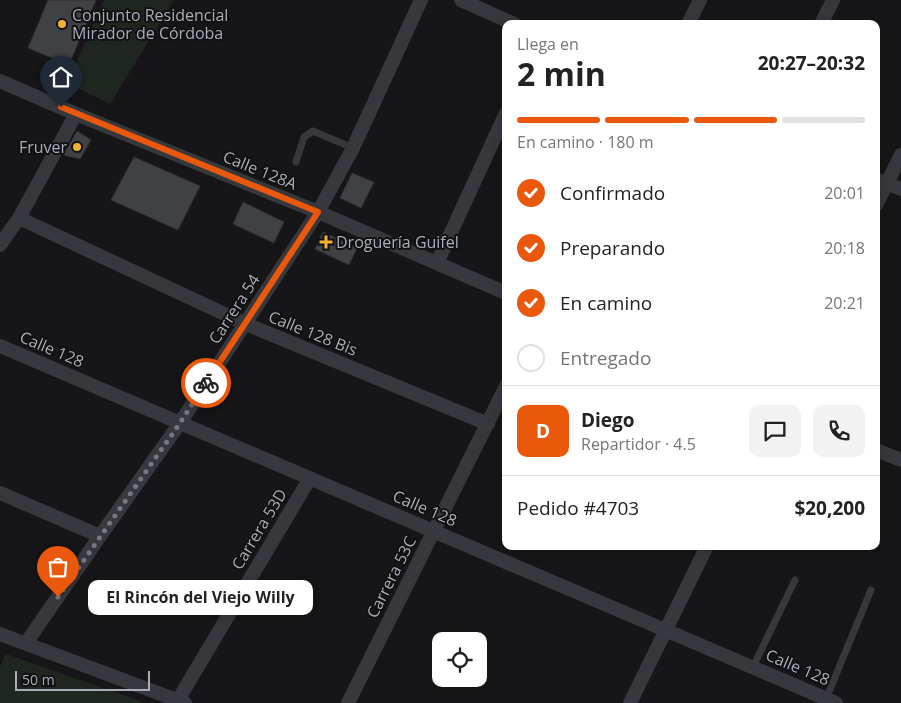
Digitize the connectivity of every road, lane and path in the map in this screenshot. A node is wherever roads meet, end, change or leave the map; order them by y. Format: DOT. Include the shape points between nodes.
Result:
graph roads {
  1 [pos="421,0"];
  2 [pos="461,0"];
  3 [pos="700,0"];
  4 [pos="833,0"];
  5 [pos="505,20"];
  6 [pos="690,20"];
  7 [pos="823,20"];
  8 [pos="0,81"];
  9 [pos="76,114"];
  10 [pos="502,122"];
  11 [pos="353,148"];
  12 [pos="901,154"];
  13 [pos="296,162"];
  14 [pos="882,181"];
  15 [pos="901,190"];
  16 [pos="318,212"];
  17 [pos="19,218"];
  18 [pos="0,245"];
  19 [pos="437,263"];
  20 [pos="502,291"];
  21 [pos="246,324"];
  22 [pos="0,346"];
  23 [pos="502,394"];
  24 [pos="180,423"];
  25 [pos="488,424"];
  26 [pos="880,452"];
  27 [pos="901,460"];
  28 [pos="310,478"];
  29 [pos="0,493"];
  30 [pos="434,531"];
  31 [pos="100,536"];
  32 [pos="704,550"];
  33 [pos="795,580"];
  34 [pos="871,590"];
  35 [pos="666,630"];
  36 [pos="0,634"];
  37 [pos="26,643"];
  38 [pos="754,667"];
  39 [pos="831,701"];
  40 [pos="181,702"];
  41 [pos="348,703"];
  42 [pos="630,703"];
  1 -- 11 [label="street, Carrera 54"];
  2 -- 5 [label="street"];
  3 -- 6 [label="street"];
  4 -- 7 [label="street"];
  8 -- 9 [label="street, Calle 128A"];
  9 -- 16 [label="street, Calle 128A"];
  9 -- 17 [label="street"];
  10 -- 19 [label="street"];
  11 -- 13 [label="lane" via="313,131 304,137"];
  11 -- 16 [label="street, Carrera 54"];
  12 -- 14 [label="street"];
  14 -- 15 [label="street"];
  16 -- 19 [label="street, Calle 128A"];
  16 -- 21 [label="street, Carrera 54"];
  17 -- 18 [label="street"];
  17 -- 21 [label="street, Calle 128 Bis"];
  19 -- 20 [label="street, Calle 128A"];
  21 -- 24 [label="street, Carrera 54"];
  21 -- 25 [label="street, Calle 128 Bis"];
  22 -- 24 [label="street, Calle 128"];
  23 -- 25 [label="street, Carrera 53C"];
  24 -- 28 [label="street, Calle 128"];
  24 -- 31 [label="street, Carrera 54"];
  25 -- 30 [label="street, Carrera 53C"];
  26 -- 27 [label="street"];
  28 -- 30 [label="street, Calle 128"];
  28 -- 40 [label="street, Carrera 53D"];
  29 -- 31 [label="street"];
  30 -- 35 [label="street, Calle 128"];
  30 -- 41 [label="street, Carrera 53C"];
  31 -- 37 [label="street, Carrera 54"];
  32 -- 35 [label="street"];
  33 -- 38 [label="lane"];
  34 -- 39 [label="lane"];
  35 -- 38 [label="street, Calle 128"];
  35 -- 42 [label="street"];
  36 -- 37 [label="street"];
  37 -- 40 [label="street"];
  38 -- 39 [label="street, Calle 128"];
}
